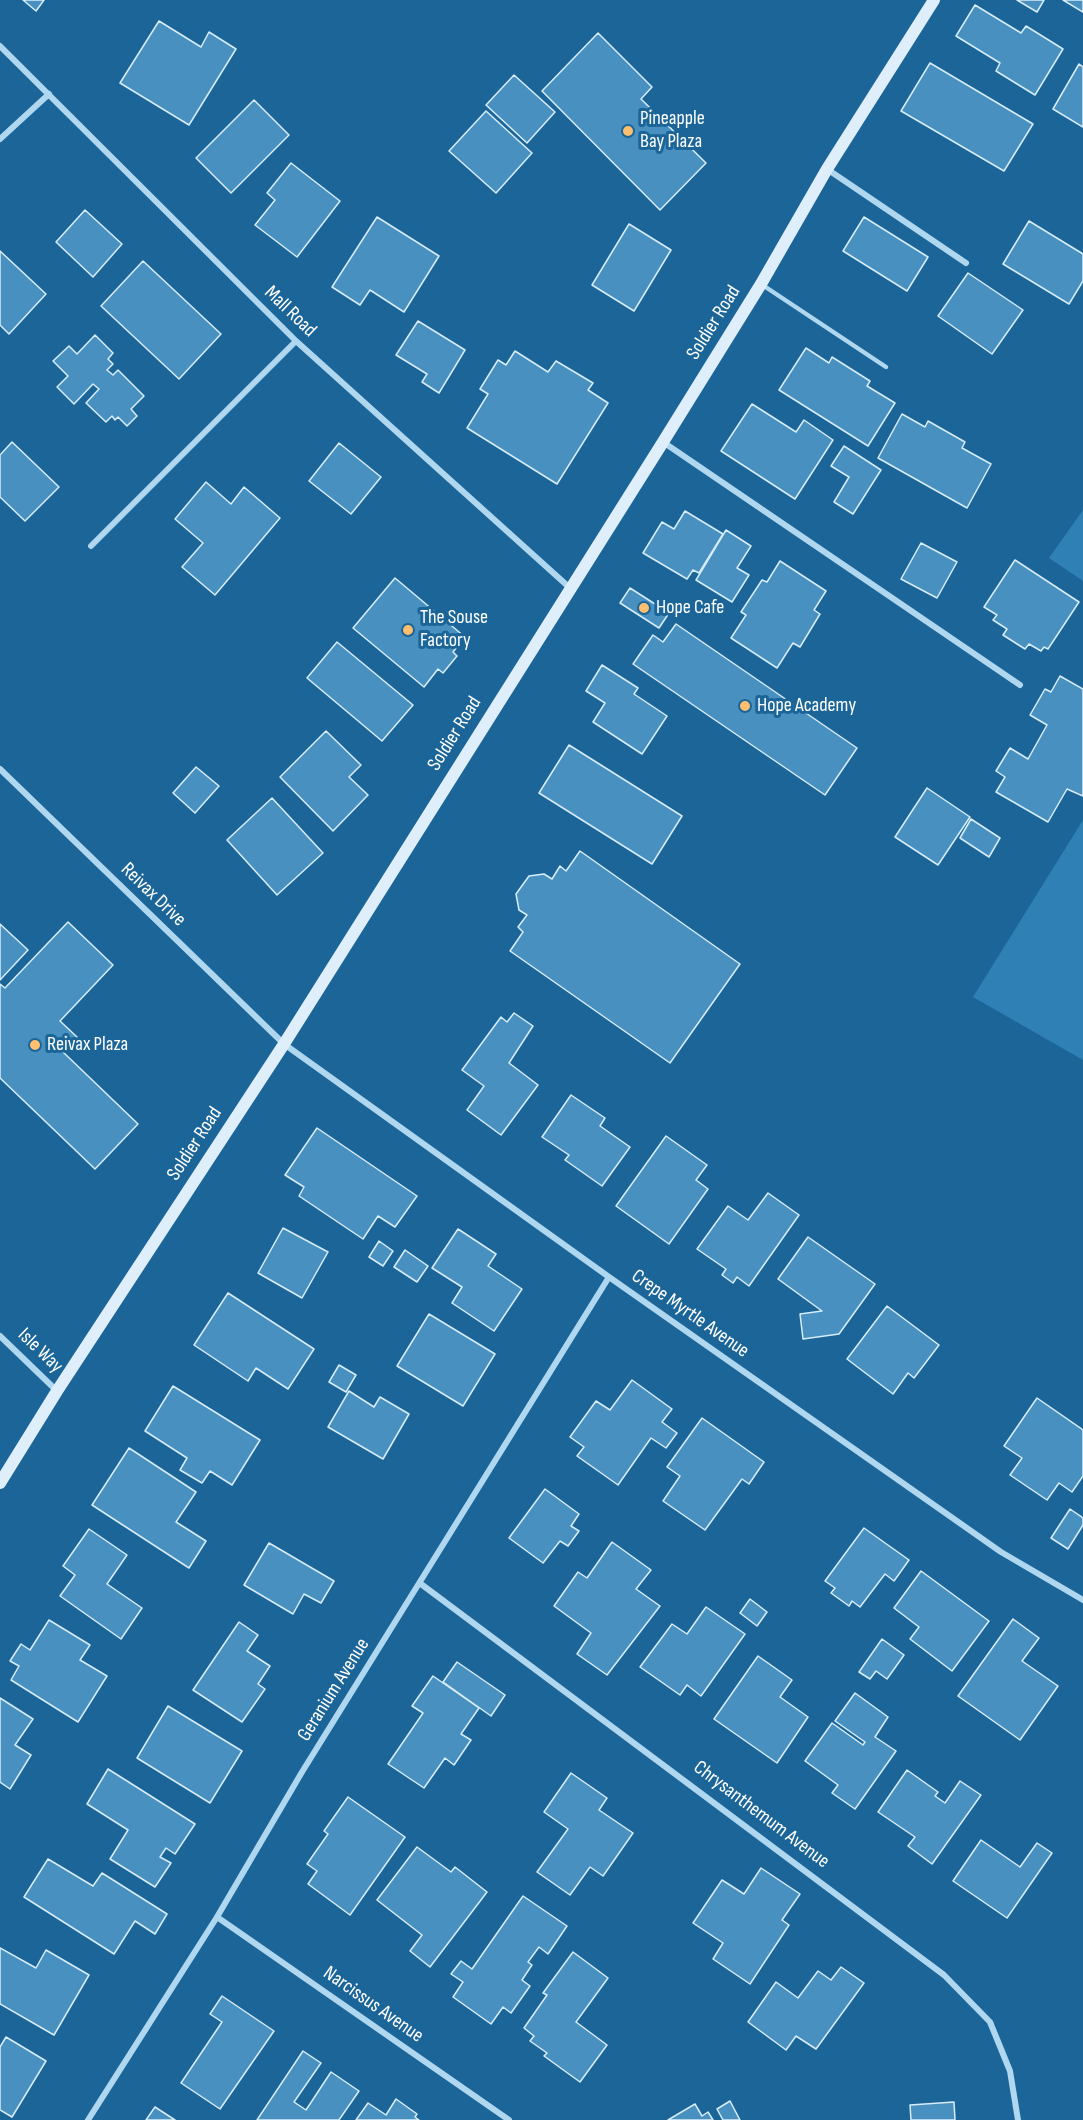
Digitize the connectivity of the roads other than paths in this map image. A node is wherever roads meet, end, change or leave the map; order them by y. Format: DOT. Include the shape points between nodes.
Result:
graph roads {
  1 [pos="934,0"];
  2 [pos="0,46"];
  3 [pos="49,94"];
  4 [pos="0,139"];
  5 [pos="827,169"];
  6 [pos="966,263"];
  7 [pos="761,284"];
  8 [pos="296,341"];
  9 [pos="886,367"];
  10 [pos="663,442"];
  11 [pos="91,546"];
  12 [pos="570,588"];
  13 [pos="1020,685"];
  14 [pos="0,769"];
  15 [pos="284,1044"];
  16 [pos="609,1277"];
  17 [pos="0,1336"];
  18 [pos="57,1391"];
  19 [pos="0,1483"];
  20 [pos="421,1584"];
  21 [pos="1083,1600"];
  22 [pos="217,1917"];
  23 [pos="88,2120"];
  24 [pos="509,2120"];
  25 [pos="1018,2120"];
  1 -- 5 [label="main road, Soldier Road"];
  2 -- 3 [label="street, Mall Road"];
  3 -- 4 [label="street"];
  3 -- 8 [label="street, Mall Road"];
  5 -- 6 [label="street"];
  5 -- 7 [label="main road, Soldier Road"];
  7 -- 9 [label="lane"];
  7 -- 10 [label="main road, Soldier Road"];
  8 -- 11 [label="street"];
  8 -- 12 [label="street, Mall Road"];
  10 -- 12 [label="main road, Soldier Road"];
  10 -- 13 [label="street"];
  12 -- 15 [label="main road, Soldier Road"];
  14 -- 15 [label="street, Reivax Drive"];
  15 -- 16 [label="street, Crepe Myrtle Avenue"];
  15 -- 18 [label="main road, Soldier Road"];
  16 -- 20 [label="street, Geranium Avenue"];
  16 -- 21 [label="street, Crepe Myrtle Avenue" via="1001,1552"];
  17 -- 18 [label="street, Isle Way"];
  18 -- 19 [label="main road, Soldier Road"];
  20 -- 22 [label="street, Geranium Avenue" via="302,1772"];
  20 -- 25 [label="street, Chrysanthemum Avenue" via="944,1975 990,2022 1010,2071"];
  22 -- 23 [label="street, Geranium Avenue"];
  22 -- 24 [label="street, Narcissus Avenue"];
}
